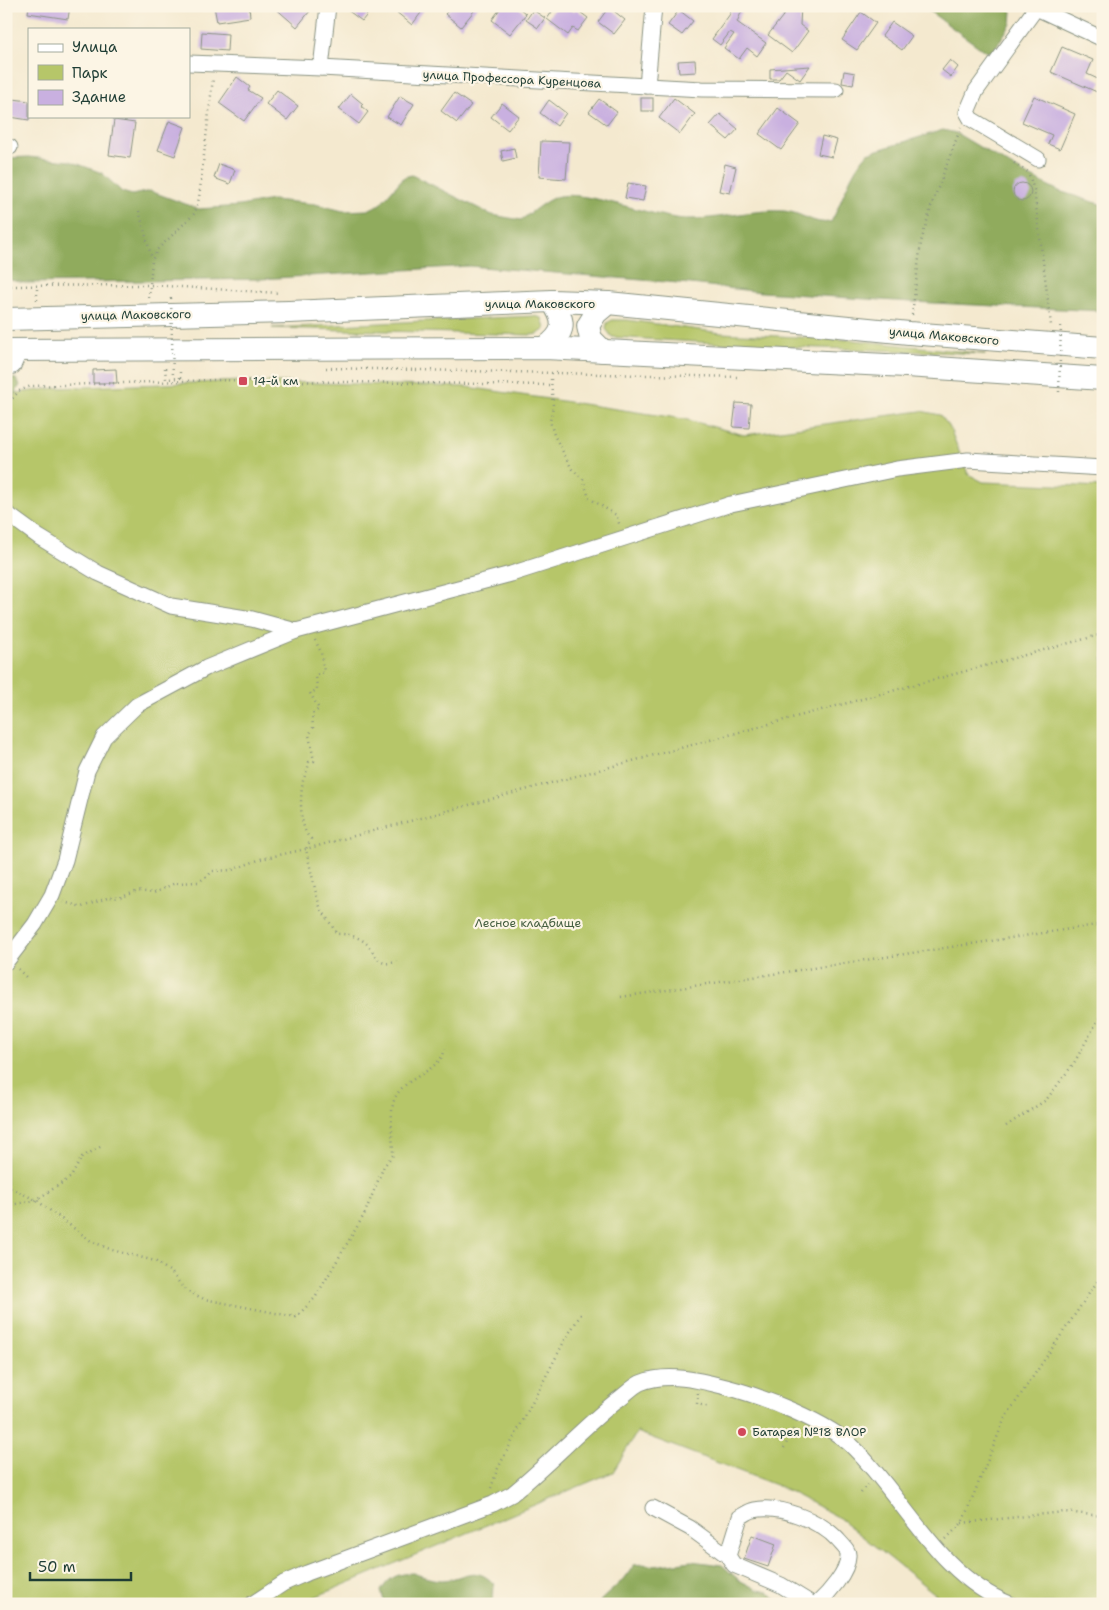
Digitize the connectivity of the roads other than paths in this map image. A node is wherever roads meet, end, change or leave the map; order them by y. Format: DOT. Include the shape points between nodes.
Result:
graph roads {
  1 [pos="328,6"];
  2 [pos="654,6"];
  3 [pos="1034,7"];
  4 [pos="1103,39"];
  5 [pos="190,63"];
  6 [pos="322,68"];
  7 [pos="647,86"];
  8 [pos="836,90"];
  9 [pos="1038,159"];
  10 [pos="552,301"];
  11 [pos="608,303"];
  12 [pos="6,319"];
  13 [pos="545,348"];
  14 [pos="1103,348"];
  15 [pos="13,350"];
  16 [pos="603,351"];
  17 [pos="6,367"];
  18 [pos="1103,379"];
  19 [pos="1103,468"];
  20 [pos="6,513"];
  21 [pos="303,630"];
  22 [pos="6,962"];
  23 [pos="653,1508"];
  24 [pos="728,1556"];
  25 [pos="252,1604"];
  26 [pos="812,1604"];
  27 [pos="817,1604"];
  28 [pos="1010,1604"];
  1 -- 6 [label="street"];
  2 -- 7 [label="street"];
  3 -- 4 [label="street"];
  3 -- 9 [label="street" via="976,91 967,112 971,118"];
  5 -- 6 [label="street, улица Профессора Куренцова"];
  6 -- 7 [label="street, улица Профессора Куренцова"];
  7 -- 8 [label="street, улица Профессора Куренцова"];
  10 -- 11 [label="highway, улица Маковского"];
  10 -- 12 [label="highway, улица Маковского"];
  10 -- 13 [label="highway" via="560,313 562,325 559,338"];
  11 -- 14 [label="highway, улица Маковского" via="909,334"];
  11 -- 16 [label="highway" via="596,312 588,326 591,339"];
  13 -- 15 [label="highway"];
  13 -- 16 [label="highway"];
  15 -- 17 [label="street" via="13,366"];
  16 -- 18 [label="highway"];
  19 -- 21 [label="street" via="968,460 897,469 731,504 511,574"];
  20 -- 21 [label="street" via="98,573 171,606 252,618"];
  21 -- 22 [label="street" via="206,668 137,705 104,736 87,771 65,860 52,895"];
  23 -- 24 [label="street" via="690,1528"];
  24 -- 26 [label="street" via="734,1565 781,1585"];
  24 -- 27 [label="street" via="740,1517 754,1510 801,1515 819,1524 837,1538 848,1551 849,1558 832,1591"];
  25 -- 28 [label="street" via="284,1583 307,1573 486,1506 517,1490 639,1384 665,1377 755,1395 834,1432 853,1446 934,1547 995,1598"];
}
